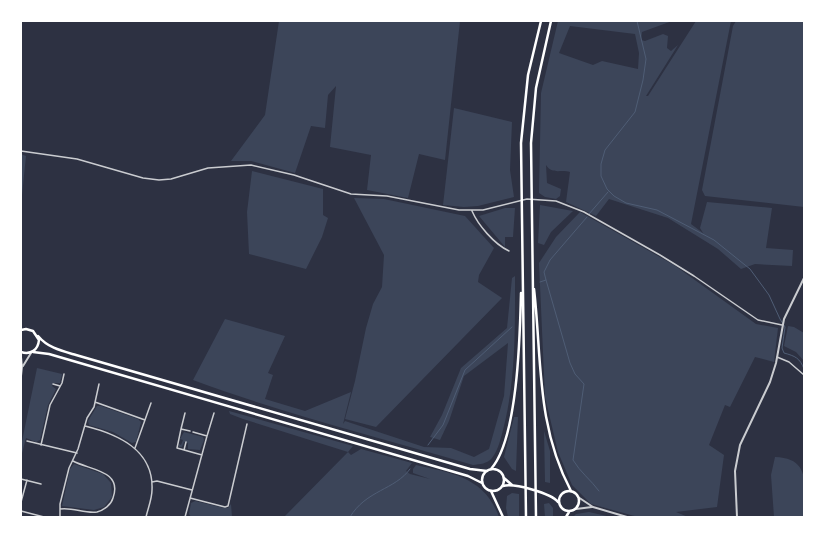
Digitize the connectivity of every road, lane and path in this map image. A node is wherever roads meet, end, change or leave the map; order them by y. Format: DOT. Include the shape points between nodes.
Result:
graph roads {
  1 [pos="541,21"];
  2 [pos="551,21"];
  3 [pos="21,152"];
  4 [pos="472,210"];
  5 [pos="509,251"];
  6 [pos="522,272"];
  7 [pos="533,274"];
  8 [pos="804,278"];
  9 [pos="782,325"];
  10 [pos="21,330"];
  11 [pos="38,336"];
  12 [pos="21,352"];
  13 [pos="32,352"];
  14 [pos="21,357"];
  15 [pos="777,357"];
  16 [pos="22,367"];
  17 [pos="64,374"];
  18 [pos="804,375"];
  19 [pos="21,376"];
  20 [pos="53,384"];
  21 [pos="99,384"];
  22 [pos="60,386"];
  23 [pos="95,402"];
  24 [pos="151,403"];
  25 [pos="186,413"];
  26 [pos="214,413"];
  27 [pos="145,420"];
  28 [pos="247,424"];
  29 [pos="85,426"];
  30 [pos="181,429"];
  31 [pos="190,431"];
  32 [pos="193,432"];
  33 [pos="207,436"];
  34 [pos="27,441"];
  35 [pos="186,442"];
  36 [pos="41,444"];
  37 [pos="135,448"];
  38 [pos="184,450"];
  39 [pos="76,453"];
  40 [pos="202,455"];
  41 [pos="73,461"];
  42 [pos="492,469"];
  43 [pos="486,471"];
  44 [pos="504,477"];
  45 [pos="21,479"];
  46 [pos="27,480"];
  47 [pos="152,482"];
  48 [pos="482,483"];
  49 [pos="41,484"];
  50 [pos="513,485"];
  51 [pos="503,486"];
  52 [pos="192,490"];
  53 [pos="491,491"];
  54 [pos="570,491"];
  55 [pos="562,493"];
  56 [pos="551,496"];
  57 [pos="578,497"];
  58 [pos="190,498"];
  59 [pos="21,502"];
  60 [pos="558,502"];
  61 [pos="593,507"];
  62 [pos="60,509"];
  63 [pos="576,509"];
  64 [pos="21,511"];
  65 [pos="569,512"];
  66 [pos="44,517"];
  67 [pos="60,517"];
  68 [pos="146,517"];
  69 [pos="185,517"];
  70 [pos="503,517"];
  71 [pos="526,517"];
  72 [pos="536,517"];
  73 [pos="566,517"];
  74 [pos="627,517"];
  75 [pos="737,517"];
  1 -- 6 [label="highway" via="528,75 522,127"];
  2 -- 7 [label="highway" via="539,70 532,121"];
  3 -- 4 [label="street" via="77,159 143,178 159,180 208,168 251,165 294,175 351,194 387,196 446,208"];
  4 -- 5 [label="street" via="475,219 498,244"];
  4 -- 9 [label="street" via="527,199 561,202 584,212 694,276 758,320"];
  6 -- 42 [label="highway" via="520,345 514,396 502,451"];
  6 -- 71 [label="highway"];
  7 -- 54 [label="highway" via="543,402 556,455"];
  7 -- 72 [label="highway"];
  8 -- 9 [label="street"];
  9 -- 15 [label="street"];
  10 -- 11 [label="highway" via="30,329"];
  11 -- 13 [label="highway" via="39,343"];
  11 -- 43 [label="highway" via="48,345 76,355 470,469"];
  12 -- 13 [label="highway"];
  13 -- 16 [label="street"];
  13 -- 48 [label="highway" via="49,354 476,478"];
  14 -- 16 [label="street"];
  15 -- 18 [label="street"];
  15 -- 75 [label="street" via="770,382 737,456"];
  16 -- 19 [label="street"];
  17 -- 22 [label="street"];
  20 -- 22 [label="street"];
  21 -- 23 [label="street"];
  22 -- 36 [label="street" via="50,404"];
  23 -- 27 [label="street"];
  23 -- 29 [label="street"];
  24 -- 27 [label="street"];
  25 -- 30 [label="street"];
  26 -- 33 [label="street"];
  27 -- 37 [label="street"];
  28 -- 58 [label="street" via="228,506"];
  29 -- 37 [label="street" via="115,435"];
  29 -- 39 [label="street"];
  30 -- 31 [label="street"];
  30 -- 38 [label="street" via="177,448"];
  32 -- 33 [label="street"];
  33 -- 40 [label="street"];
  34 -- 36 [label="street"];
  35 -- 38 [label="street"];
  36 -- 39 [label="street"];
  37 -- 47 [label="street" via="146,464"];
  38 -- 40 [label="street"];
  39 -- 41 [label="street"];
  40 -- 52 [label="street"];
  41 -- 62 [label="street" via="69,468"];
  41 -- 62 [label="street" via="106,474 113,482 114,495 109,505 97,512"];
  42 -- 43 [label="highway"];
  42 -- 44 [label="highway" via="501,472"];
  43 -- 48 [label="highway"];
  44 -- 50 [label="highway"];
  44 -- 51 [label="highway"];
  45 -- 46 [label="street"];
  46 -- 49 [label="street"];
  46 -- 59 [label="street"];
  47 -- 52 [label="street"];
  47 -- 68 [label="street" via="152,494"];
  48 -- 53 [label="highway"];
  50 -- 51 [label="highway"];
  50 -- 56 [label="highway"];
  51 -- 53 [label="highway"];
  52 -- 58 [label="street"];
  53 -- 70 [label="highway"];
  54 -- 55 [label="highway"];
  54 -- 57 [label="highway"];
  55 -- 56 [label="highway"];
  55 -- 60 [label="highway"];
  56 -- 60 [label="highway"];
  57 -- 61 [label="street"];
  57 -- 63 [label="highway"];
  58 -- 69 [label="street"];
  60 -- 65 [label="highway" via="563,510"];
  61 -- 63 [label="street"];
  61 -- 74 [label="street"];
  62 -- 67 [label="street"];
  63 -- 65 [label="highway"];
  64 -- 66 [label="street"];
  65 -- 73 [label="highway"];
}
